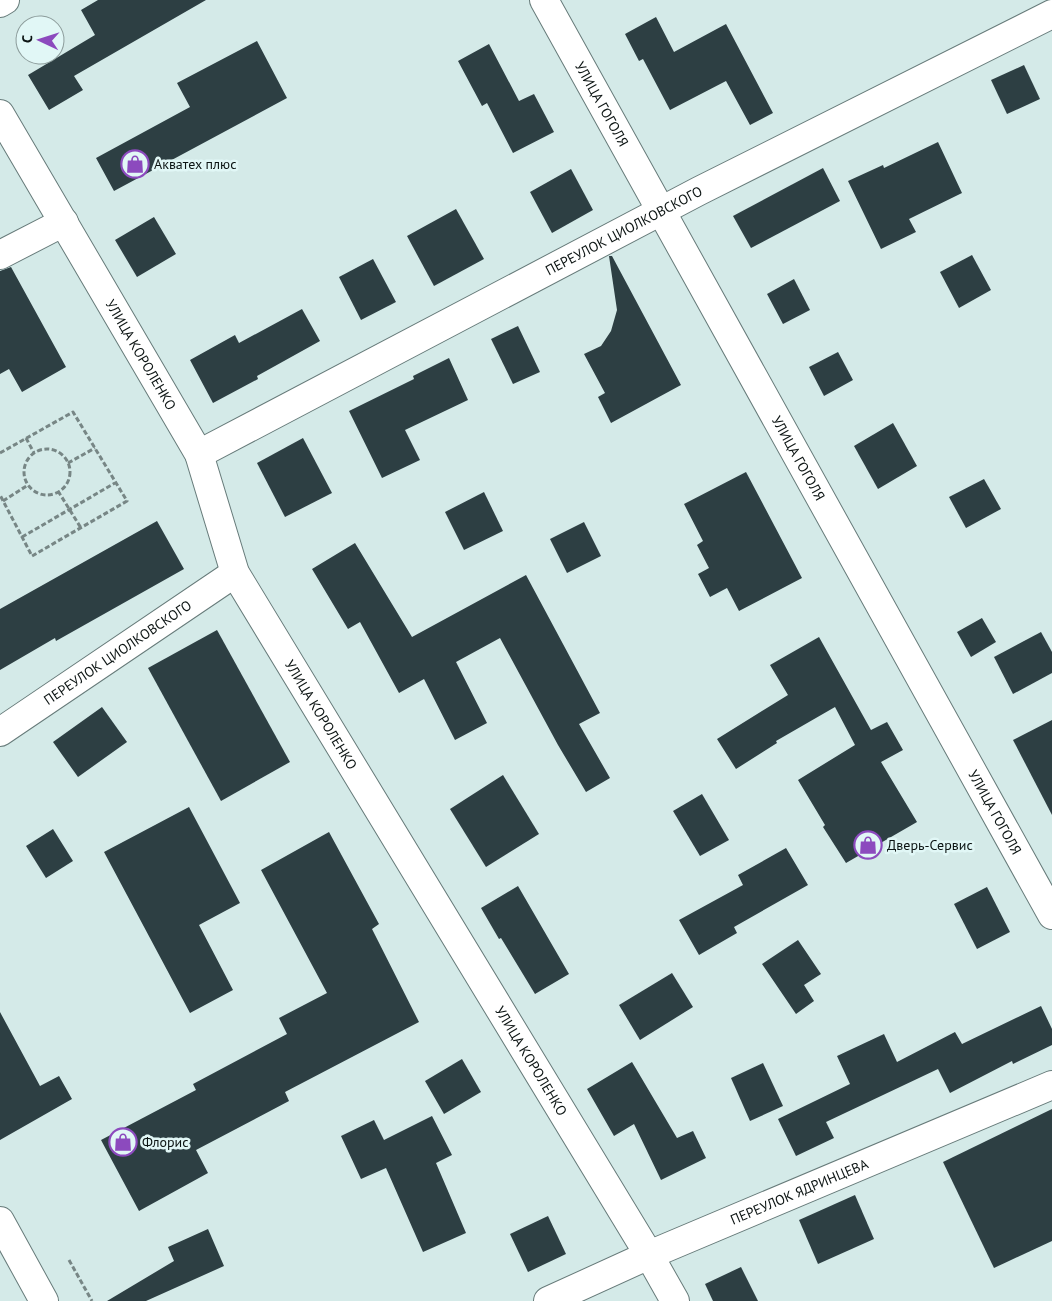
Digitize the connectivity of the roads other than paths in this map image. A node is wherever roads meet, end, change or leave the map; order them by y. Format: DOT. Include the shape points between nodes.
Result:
graph roads {
  1 [pos="6,0"];
  2 [pos="544,0"];
  3 [pos="0,3"];
  4 [pos="1052,14"];
  5 [pos="0,114"];
  6 [pos="660,212"];
  7 [pos="64,222"];
  8 [pos="0,255"];
  9 [pos="199,454"];
  10 [pos="235,573"];
  11 [pos="0,732"];
  12 [pos="1052,915"];
  13 [pos="1052,1085"];
  14 [pos="0,1221"];
  15 [pos="649,1255"];
  16 [pos="44,1301"];
  17 [pos="548,1301"];
  18 [pos="675,1301"];
  1 -- 3 [label="street"];
  2 -- 6 [label="street, УЛИЦА ГОГОЛЯ"];
  4 -- 6 [label="street, ПЕРЕУЛОК ЦИОЛКОВСКОГО"];
  5 -- 7 [label="street, УЛИЦА КОРОЛЕНКО"];
  6 -- 9 [label="street, ПЕРЕУЛОК ЦИОЛКОВСКОГО"];
  6 -- 12 [label="street, УЛИЦА ГОГОЛЯ"];
  7 -- 8 [label="street"];
  7 -- 9 [label="street, УЛИЦА КОРОЛЕНКО"];
  9 -- 10 [label="street, УЛИЦА КОРОЛЕНКО"];
  10 -- 11 [label="street, ПЕРЕУЛОК ЦИОЛКОВСКОГО"];
  10 -- 15 [label="street, УЛИЦА КОРОЛЕНКО"];
  13 -- 15 [label="street, ПЕРЕУЛОК ЯДРИНЦЕВА"];
  14 -- 16 [label="street"];
  15 -- 17 [label="street, ПЕРЕУЛОК ЯДРИНЦЕВА"];
  15 -- 18 [label="street, УЛИЦА КОРОЛЕНКО"];
}
